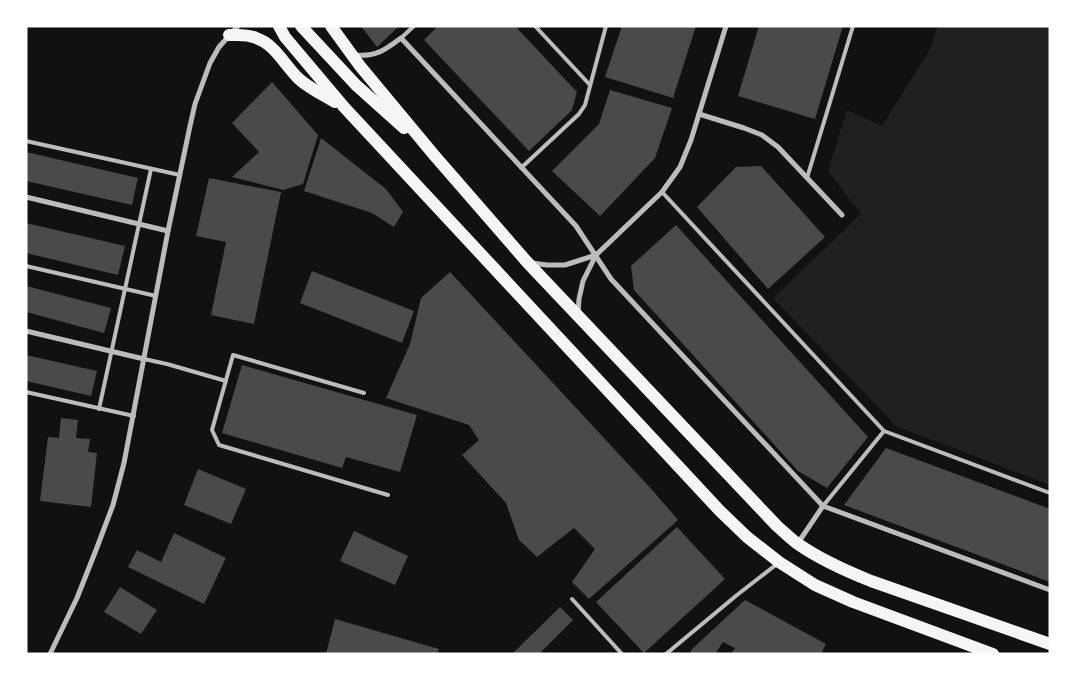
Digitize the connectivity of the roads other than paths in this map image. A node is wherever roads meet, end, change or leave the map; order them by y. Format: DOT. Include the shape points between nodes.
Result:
graph roads {
  1 [pos="279,26"];
  2 [pos="300,26"];
  3 [pos="331,26"];
  4 [pos="414,26"];
  5 [pos="535,26"];
  6 [pos="606,26"];
  7 [pos="726,26"];
  8 [pos="853,26"];
  9 [pos="234,30"];
  10 [pos="401,38"];
  11 [pos="352,55"];
  12 [pos="590,85"];
  13 [pos="344,107"];
  14 [pos="699,114"];
  15 [pos="26,140"];
  16 [pos="434,155"];
  17 [pos="522,168"];
  18 [pos="152,169"];
  19 [pos="180,175"];
  20 [pos="807,178"];
  21 [pos="662,192"];
  22 [pos="26,198"];
  23 [pos="842,215"];
  24 [pos="140,224"];
  25 [pos="168,231"];
  26 [pos="596,255"];
  27 [pos="527,262"];
  28 [pos="26,266"];
  29 [pos="125,289"];
  30 [pos="156,296"];
  31 [pos="578,316"];
  32 [pos="26,331"];
  33 [pos="112,351"];
  34 [pos="144,359"];
  35 [pos="226,381"];
  36 [pos="26,392"];
  37 [pos="364,393"];
  38 [pos="99,408"];
  39 [pos="134,416"];
  40 [pos="884,431"];
  41 [pos="1050,493"];
  42 [pos="388,495"];
  43 [pos="823,506"];
  44 [pos="797,543"];
  45 [pos="779,562"];
  46 [pos="1050,590"];
  47 [pos="572,599"];
  48 [pos="1050,644"];
  49 [pos="50,654"];
  50 [pos="622,654"];
  51 [pos="666,654"];
  52 [pos="992,654"];
  1 -- 13 [label="main road"];
  2 -- 16 [label="main road" via="356,85"];
  3 -- 11 [label="main road"];
  4 -- 10 [label="lane"];
  5 -- 12 [label="lane"];
  6 -- 12 [label="lane"];
  7 -- 14 [label="street"];
  8 -- 20 [label="lane"];
  9 -- 13 [label="main road" via="270,46 307,86"];
  9 -- 19 [label="street" via="219,46 210,63 190,126"];
  10 -- 11 [label="street" via="375,54"];
  10 -- 17 [label="street"];
  11 -- 16 [label="main road"];
  12 -- 17 [label="lane" via="579,114"];
  13 -- 45 [label="main road" via="720,511"];
  14 -- 20 [label="street" via="762,135 778,146"];
  14 -- 21 [label="street" via="680,167"];
  15 -- 18 [label="lane"];
  16 -- 27 [label="main road"];
  17 -- 26 [label="street" via="576,226"];
  18 -- 19 [label="lane"];
  18 -- 24 [label="lane"];
  19 -- 25 [label="street"];
  20 -- 23 [label="street"];
  21 -- 26 [label="street"];
  21 -- 40 [label="lane"];
  22 -- 24 [label="street"];
  24 -- 25 [label="street"];
  24 -- 29 [label="lane"];
  25 -- 30 [label="street"];
  26 -- 27 [label="street" via="566,265"];
  26 -- 31 [label="street" via="583,281"];
  26 -- 43 [label="street" via="612,279"];
  27 -- 31 [label="main road"];
  28 -- 29 [label="lane"];
  29 -- 30 [label="lane"];
  29 -- 33 [label="lane"];
  30 -- 34 [label="street"];
  31 -- 44 [label="main road" via="777,526"];
  32 -- 33 [label="street"];
  33 -- 34 [label="street"];
  33 -- 38 [label="lane"];
  34 -- 35 [label="lane"];
  34 -- 39 [label="street"];
  35 -- 37 [label="lane" via="233,355"];
  35 -- 42 [label="lane" via="212,430 219,445"];
  36 -- 38 [label="lane"];
  38 -- 39 [label="lane"];
  39 -- 49 [label="street" via="112,505 77,598"];
  40 -- 41 [label="lane"];
  40 -- 43 [label="lane"];
  43 -- 44 [label="street"];
  43 -- 46 [label="street"];
  44 -- 48 [label="main road" via="836,566 871,581"];
  45 -- 51 [label="lane"];
  45 -- 52 [label="main road" via="815,585 852,602"];
  47 -- 50 [label="lane"];
}
